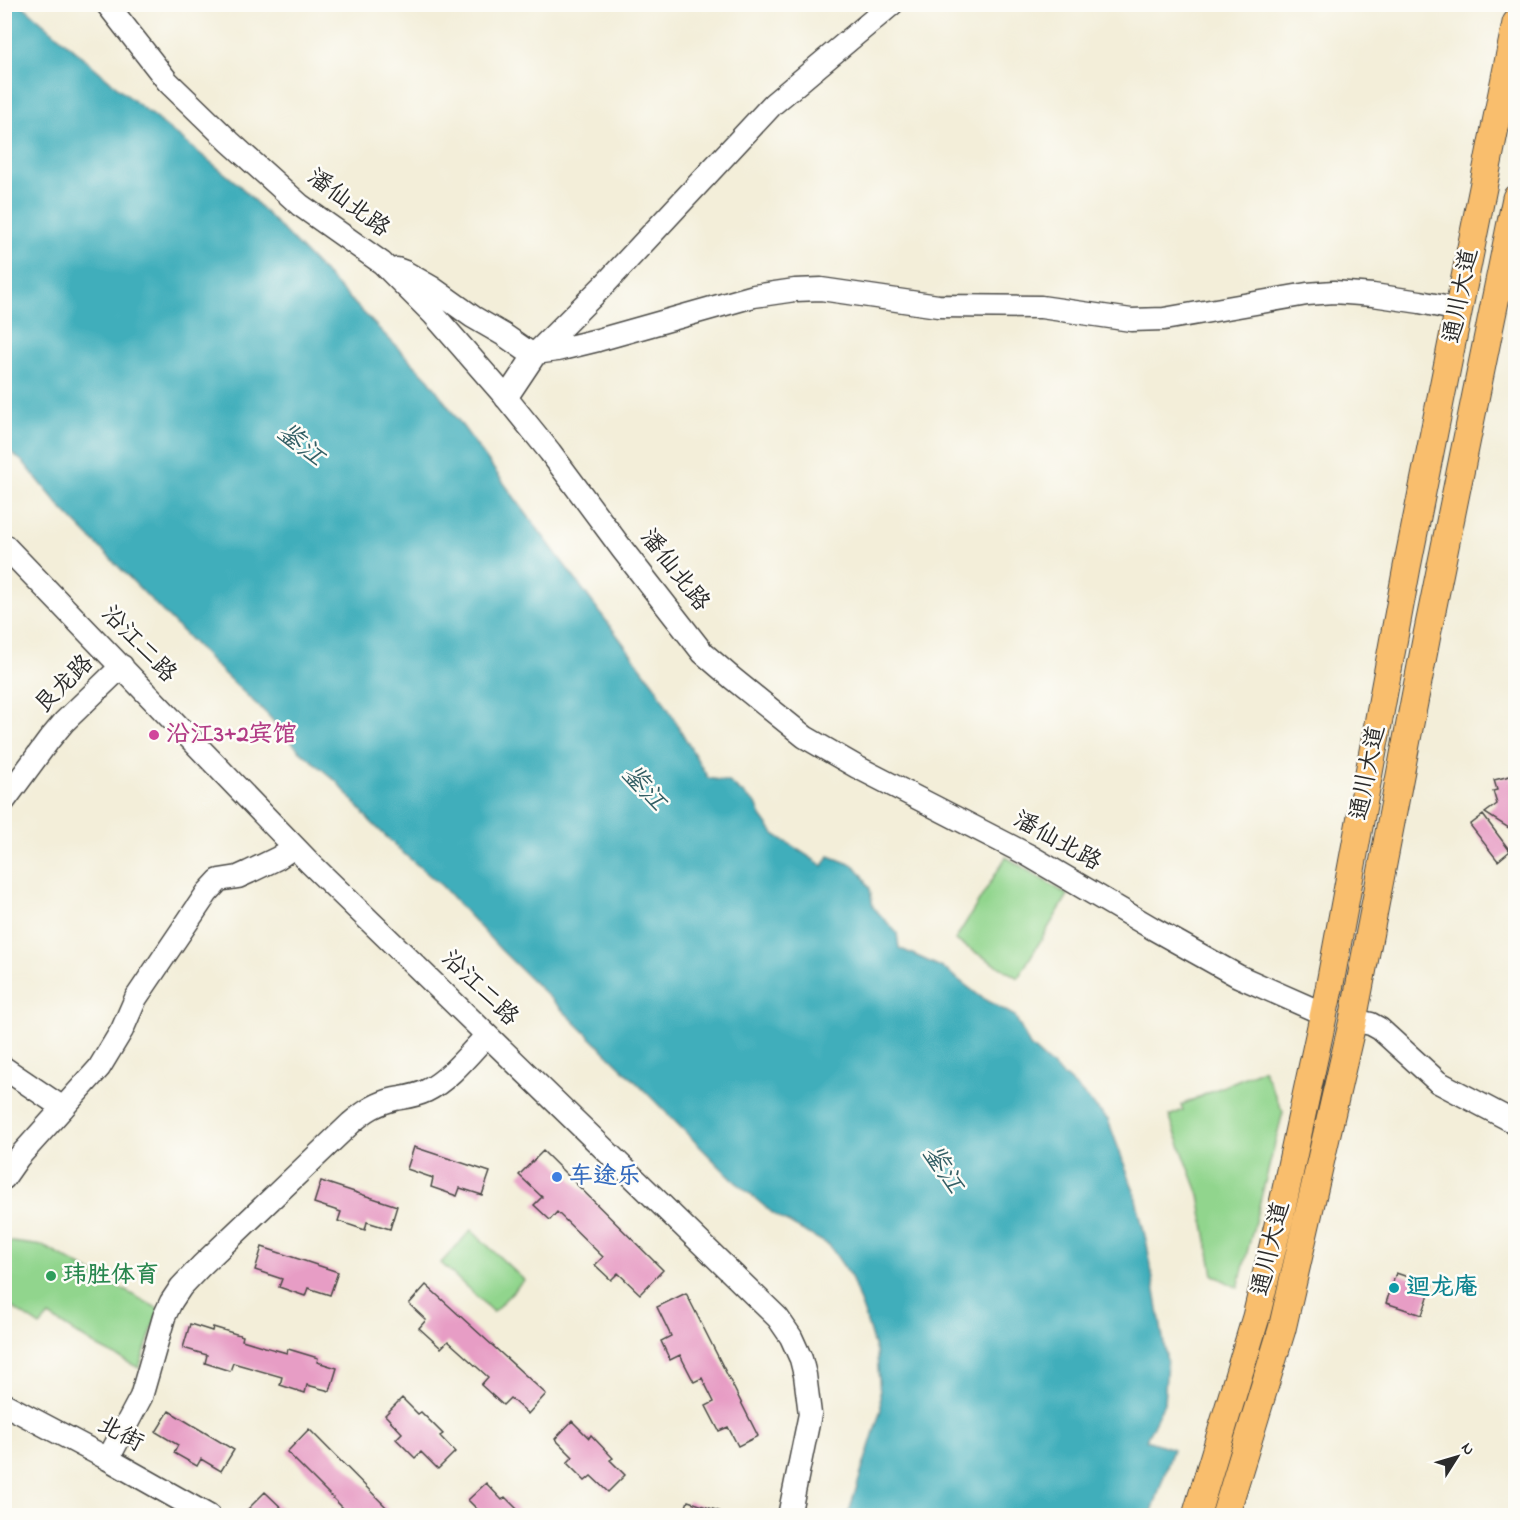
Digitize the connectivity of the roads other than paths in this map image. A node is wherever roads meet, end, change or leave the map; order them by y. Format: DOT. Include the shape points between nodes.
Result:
graph roads {
  1 [pos="107,4"];
  2 [pos="892,4"];
  3 [pos="1515,23"];
  4 [pos="1515,198"];
  5 [pos="382,263"];
  6 [pos="1459,310"];
  7 [pos="536,353"];
  8 [pos="506,398"];
  9 [pos="4,545"];
  10 [pos="122,666"];
  11 [pos="4,801"];
  12 [pos="294,847"];
  13 [pos="1324,1014"];
  14 [pos="1353,1020"];
  15 [pos="488,1035"];
  16 [pos="4,1068"];
  17 [pos="63,1107"];
  18 [pos="1515,1123"];
  19 [pos="4,1178"];
  20 [pos="4,1404"];
  21 [pos="108,1459"];
  22 [pos="209,1515"];
  23 [pos="789,1515"];
  24 [pos="1196,1515"];
  25 [pos="1225,1515"];
  1 -- 5 [label="street, 潘仙北路" via="168,82 223,135 300,205"];
  2 -- 7 [label="street" via="773,104"];
  3 -- 6 [label="main road, 通川大道"];
  4 -- 14 [label="main road, 通川大道"];
  5 -- 7 [label="street" via="431,287 527,351"];
  5 -- 8 [label="street, 潘仙北路" via="434,315"];
  6 -- 7 [label="street" via="1334,292 1164,319 1131,320 1041,307 938,306 821,289 754,297"];
  6 -- 13 [label="main road, 通川大道"];
  7 -- 8 [label="street"];
  8 -- 13 [label="street, 潘仙北路" via="703,653 805,737 1028,855 1238,976"];
  9 -- 10 [label="street, 沿江二路"];
  10 -- 11 [label="street, 艮龙路" via="64,722"];
  10 -- 12 [label="street, 沿江二路"];
  12 -- 15 [label="street, 沿江二路"];
  12 -- 17 [label="street" via="265,865 214,884 136,998 99,1068"];
  13 -- 24 [label="main road, 通川大道" via="1256,1317"];
  14 -- 18 [label="street" via="1380,1029 1438,1082"];
  14 -- 25 [label="main road, 通川大道" via="1282,1329"];
  15 -- 21 [label="street" via="428,1091 373,1106 351,1123 182,1287 164,1317 141,1396"];
  15 -- 23 [label="street, 沿江二路" via="778,1318 791,1337 805,1375 810,1414"];
  16 -- 17 [label="street"];
  17 -- 19 [label="street"];
  20 -- 21 [label="street, 北街"];
  21 -- 22 [label="street, 北街"];
}
